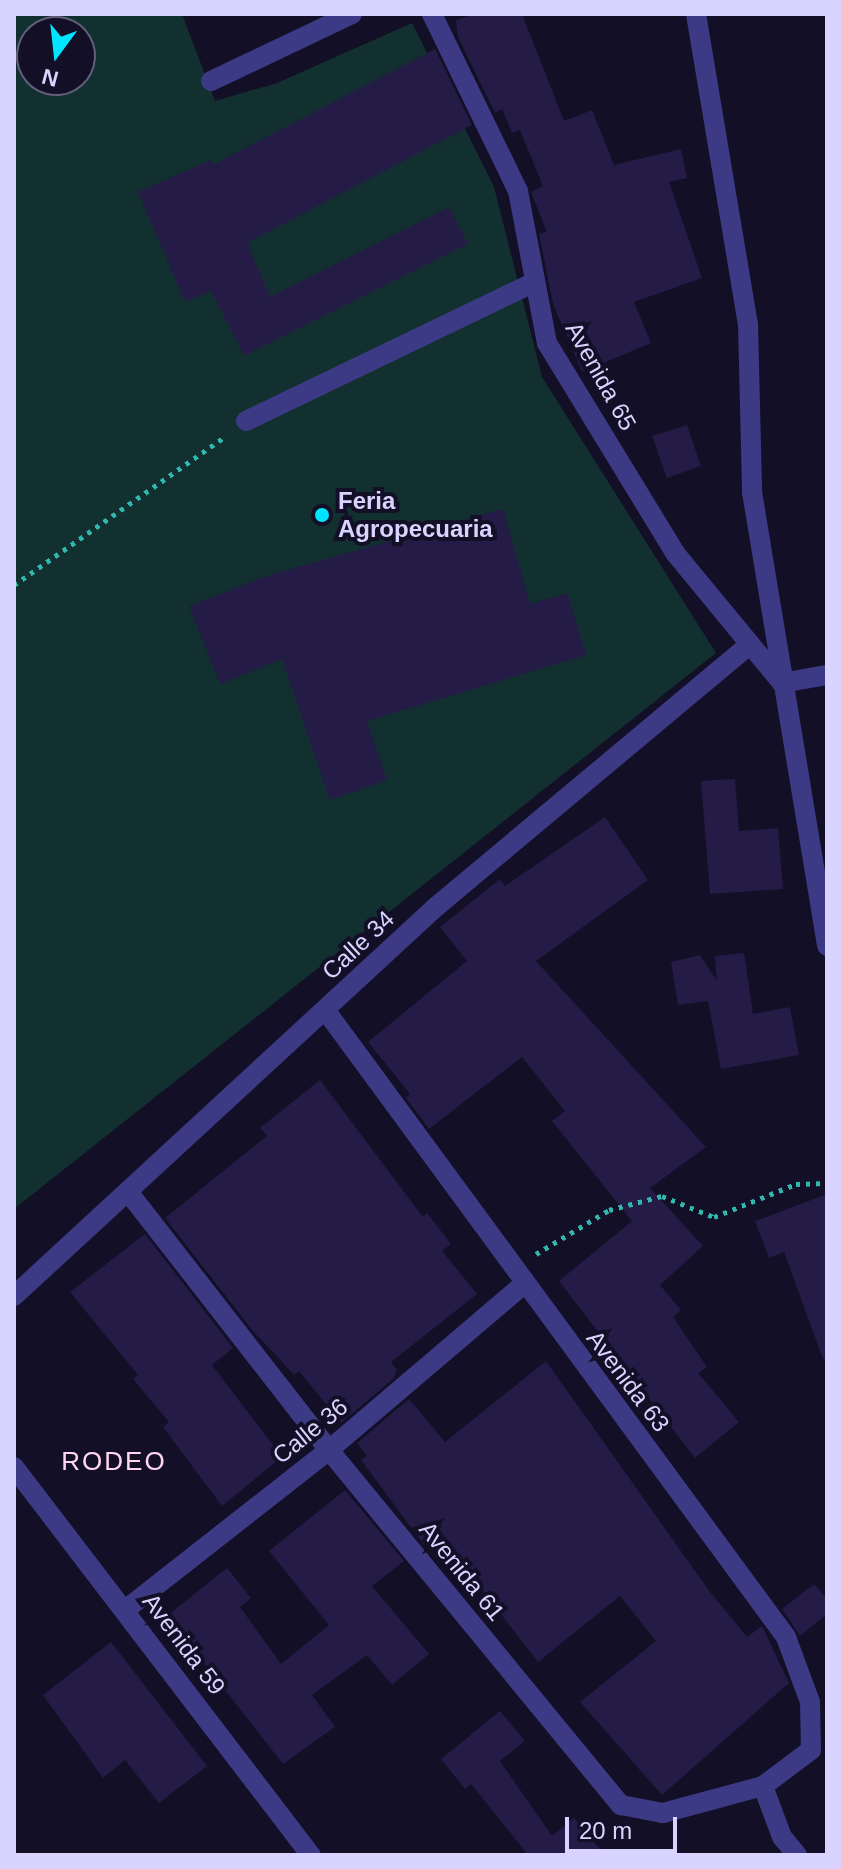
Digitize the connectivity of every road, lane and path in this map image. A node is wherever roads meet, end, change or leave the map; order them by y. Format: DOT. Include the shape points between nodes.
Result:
graph roads {
  1 [pos="352,14"];
  2 [pos="432,14"];
  3 [pos="696,14"];
  4 [pos="211,81"];
  5 [pos="531,284"];
  6 [pos="246,421"];
  7 [pos="14,585"];
  8 [pos="750,644"];
  9 [pos="827,675"];
  10 [pos="782,683"];
  11 [pos="827,946"];
  12 [pos="326,1011"];
  13 [pos="827,1183"];
  14 [pos="129,1193"];
  15 [pos="517,1277"];
  16 [pos="14,1296"];
  17 [pos="329,1450"];
  18 [pos="14,1467"];
  19 [pos="125,1610"];
  20 [pos="763,1786"];
  21 [pos="311,1855"];
  22 [pos="797,1855"];
  1 -- 4 [label="street"];
  2 -- 5 [label="street, Avenida 65" via="518,191"];
  3 -- 10 [label="street, Avenida 65" via="748,324 752,492"];
  5 -- 6 [label="street"];
  5 -- 8 [label="street, Avenida 65" via="547,343 675,553"];
  6 -- 7 [label="path"];
  8 -- 10 [label="street, Avenida 65"];
  8 -- 12 [label="street, Calle 34" via="437,906"];
  9 -- 10 [label="street"];
  10 -- 11 [label="street, Avenida 65"];
  12 -- 14 [label="street, Calle 34"];
  12 -- 15 [label="street, Avenida 63"];
  13 -- 15 [label="path" via="796,1184 714,1217 662,1196 609,1210"];
  14 -- 16 [label="street, Calle 34"];
  14 -- 17 [label="street, Avenida 61"];
  15 -- 17 [label="street, Calle 36"];
  15 -- 20 [label="street, Avenida 63" via="786,1637 810,1702 811,1750"];
  17 -- 19 [label="street, Calle 36"];
  17 -- 20 [label="street, Avenida 61" via="621,1805 663,1813"];
  18 -- 19 [label="street, Avenida 59"];
  19 -- 21 [label="street, Avenida 59"];
  20 -- 22 [label="street" via="782,1837"];
}
